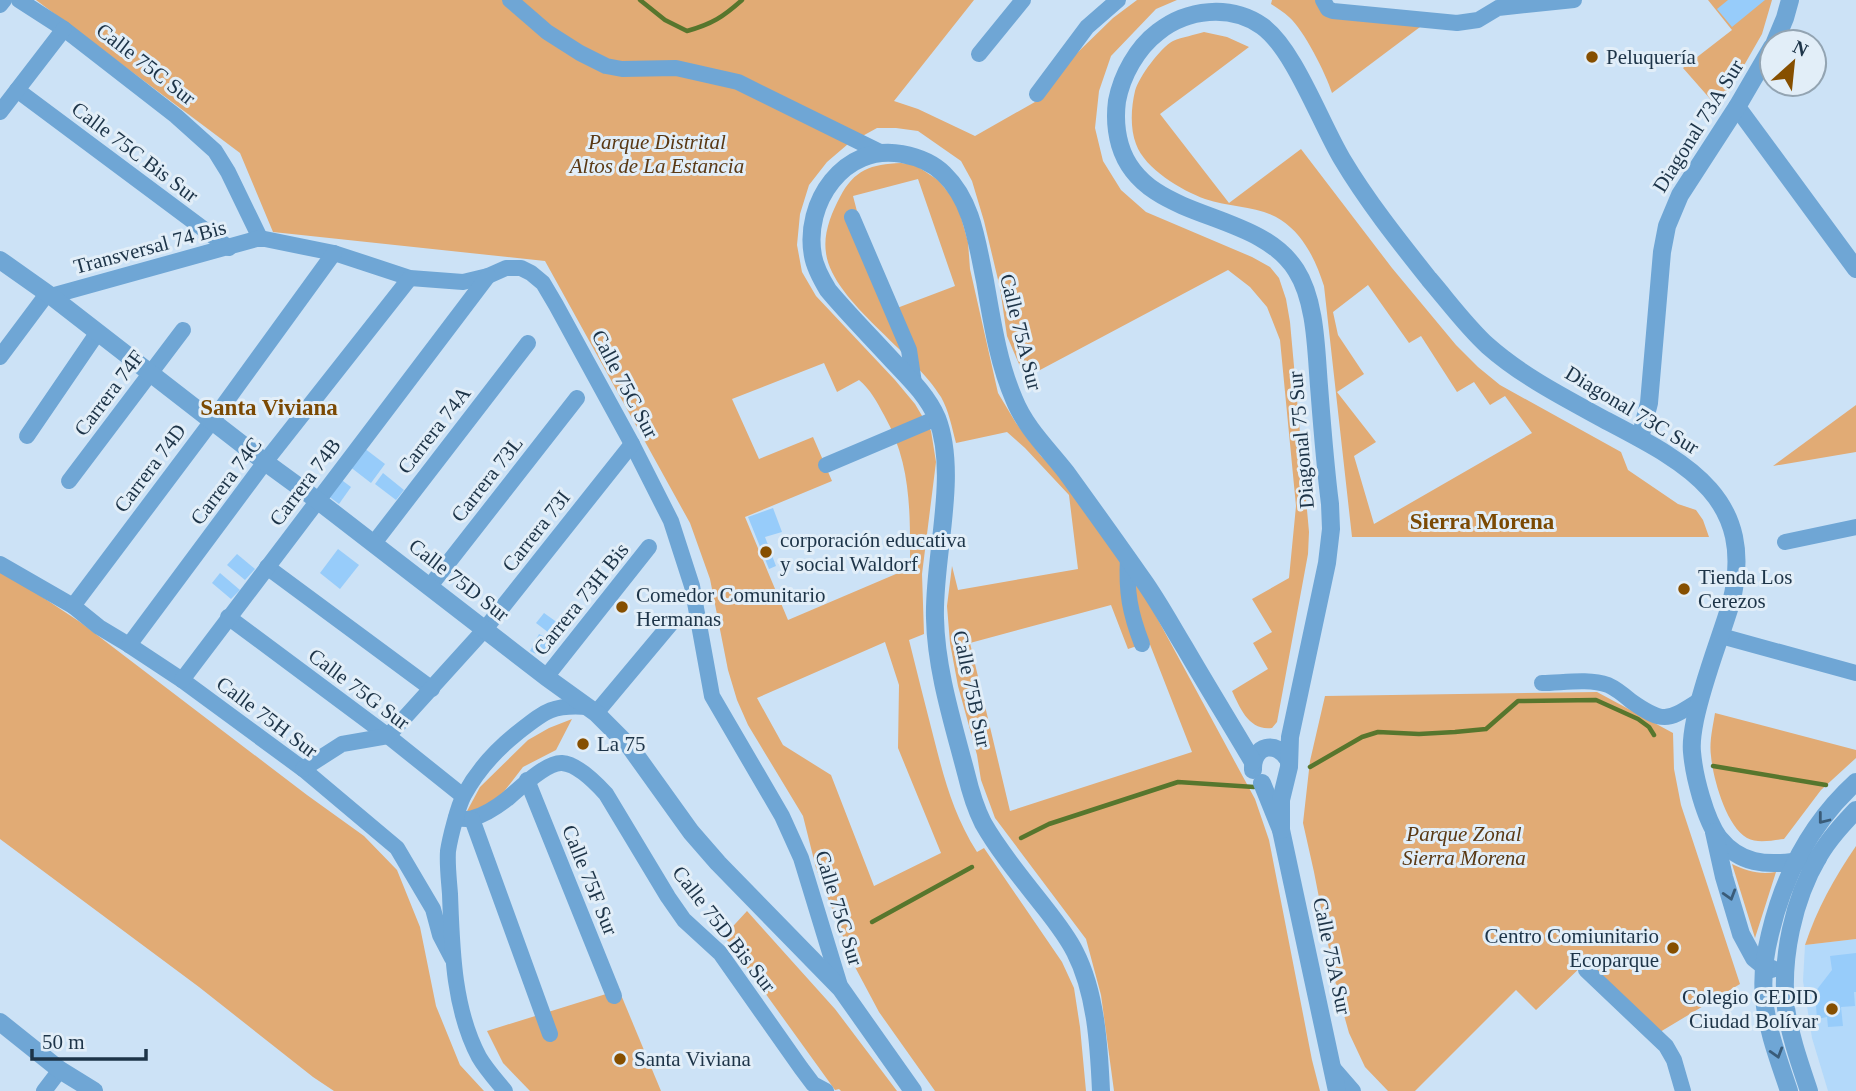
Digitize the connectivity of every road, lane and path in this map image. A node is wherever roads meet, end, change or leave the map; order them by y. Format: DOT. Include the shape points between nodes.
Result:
graph roads {
  1 [pos="4,0"];
  2 [pos="19,0"];
  3 [pos="510,0"];
  4 [pos="1023,0"];
  5 [pos="1118,0"];
  6 [pos="1323,0"];
  7 [pos="1574,0"];
  8 [pos="1790,0"];
  9 [pos="0,5"];
  10 [pos="1231,6"];
  11 [pos="1780,28"];
  12 [pos="64,29"];
  13 [pos="979,54"];
  14 [pos="1758,71"];
  15 [pos="17,90"];
  16 [pos="1037,93"];
  17 [pos="1737,107"];
  18 [pos="0,112"];
  19 [pos="882,153"];
  20 [pos="852,217"];
  21 [pos="260,238"];
  22 [pos="229,248"];
  23 [pos="334,253"];
  24 [pos="0,260"];
  25 [pos="1856,269"];
  26 [pos="488,276"];
  27 [pos="410,278"];
  28 [pos="49,295"];
  29 [pos="183,330"];
  30 [pos="98,332"];
  31 [pos="527,343"];
  32 [pos="0,356"];
  33 [pos="151,373"];
  34 [pos="914,383"];
  35 [pos="577,398"];
  36 [pos="937,418"];
  37 [pos="212,421"];
  38 [pos="27,436"];
  39 [pos="1640,438"];
  40 [pos="632,444"];
  41 [pos="265,462"];
  42 [pos="826,466"];
  43 [pos="69,481"];
  44 [pos="317,500"];
  45 [pos="1856,527"];
  46 [pos="1786,542"];
  47 [pos="374,543"];
  48 [pos="649,547"];
  49 [pos="1128,558"];
  50 [pos="0,564"];
  51 [pos="267,567"];
  52 [pos="430,586"];
  53 [pos="73,606"];
  54 [pos="228,617"];
  55 [pos="673,621"];
  56 [pos="485,629"];
  57 [pos="1721,636"];
  58 [pos="1142,644"];
  59 [pos="129,645"];
  60 [pos="1856,673"];
  61 [pos="546,677"];
  62 [pos="182,680"];
  63 [pos="1542,683"];
  64 [pos="432,689"];
  65 [pos="1700,700"];
  66 [pos="592,710"];
  67 [pos="1294,719"];
  68 [pos="388,736"];
  69 [pos="1263,753"];
  70 [pos="303,768"];
  71 [pos="1287,769"];
  72 [pos="527,780"];
  73 [pos="1856,782"];
  74 [pos="1262,783"];
  75 [pos="463,796"];
  76 [pos="1856,810"];
  77 [pos="464,819"];
  78 [pos="1714,829"];
  79 [pos="1281,830"];
  80 [pos="1818,858"];
  81 [pos="1795,861"];
  82 [pos="453,958"];
  83 [pos="1765,967"];
  84 [pos="1586,970"];
  85 [pos="1785,972"];
  86 [pos="841,989"];
  87 [pos="614,996"];
  88 [pos="0,1022"];
  89 [pos="550,1034"];
  90 [pos="1333,1068"];
  91 [pos="60,1070"];
  92 [pos="44,1091"];
  93 [pos="94,1091"];
  94 [pos="505,1091"];
  95 [pos="826,1091"];
  96 [pos="913,1091"];
  97 [pos="1101,1091"];
  98 [pos="1337,1091"];
  99 [pos="1353,1091"];
  100 [pos="1683,1091"];
  101 [pos="1789,1091"];
  102 [pos="1809,1091"];
  1 -- 9 [label="street"];
  2 -- 12 [label="street, Calle 75C Sur"];
  3 -- 19 [label="street" via="547,32 606,66 676,68 738,82"];
  4 -- 13 [label="street"];
  5 -- 16 [label="street" via="1087,27"];
  6 -- 7 [label="street" via="1333,11 1457,23 1478,20 1497,8"];
  8 -- 11 [label="street"];
  10 -- 39 [label="street, Diagonal 73C Sur" via="1276,38 1363,191 1486,344 1520,370"];
  10 -- 67 [label="street, Diagonal 75 Sur" via="1173,22 1147,42 1128,68 1120,89 1117,134 1135,174 1152,190 1255,235 1287,258 1298,272 1310,305 1331,529 1323,590"];
  12 -- 15 [label="street"];
  12 -- 21 [label="street, Calle 75C Sur" via="215,151"];
  14 -- 17 [label="street, Diagonal 73A Sur"];
  15 -- 18 [label="street"];
  15 -- 22 [label="street, Calle 75C Bis Sur"];
  17 -- 25 [label="street"];
  17 -- 39 [label="street, Diagonal 73A Sur" via="1680,195 1667,226 1649,403"];
  19 -- 34 [label="street, Calle 75B Sur" via="865,156 832,181 816,209 813,258 836,300"];
  19 -- 49 [label="street, Calle 75A Sur" via="919,158 957,188 978,246 1001,362 1015,402"];
  20 -- 34 [label="street" via="909,350"];
  21 -- 22 [label="street, Transversal 74 Bis"];
  21 -- 23 [label="street, Calle 75C Sur"];
  22 -- 28 [label="street, Transversal 74 Bis"];
  23 -- 27 [label="street, Calle 75C Sur"];
  23 -- 37 [label="street, Carrera 74D"];
  24 -- 28 [label="street, Calle 75D Sur"];
  26 -- 27 [label="street, Calle 75C Sur" via="463,282"];
  26 -- 40 [label="street, Calle 75C Sur" via="506,268 521,268 543,284"];
  26 -- 44 [label="street, Carrera 74B"];
  27 -- 41 [label="street, Carrera 74C"];
  28 -- 30 [label="street, Calle 75D Sur"];
  28 -- 32 [label="street"];
  29 -- 33 [label="street, Carrera 74F"];
  30 -- 33 [label="street, Calle 75D Sur"];
  30 -- 38 [label="street"];
  31 -- 47 [label="street, Carrera 74A"];
  33 -- 37 [label="street, Calle 75D Sur"];
  33 -- 43 [label="street, Carrera 74F"];
  34 -- 36 [label="street, Calle 75B Sur"];
  35 -- 52 [label="street, Carrera 73L"];
  36 -- 42 [label="street"];
  36 -- 97 [label="street, Calle 75B Sur" via="945,481 936,634 962,758 983,822 1059,926 1083,968 1096,1032"];
  37 -- 41 [label="street, Calle 75D Sur"];
  37 -- 53 [label="street, Carrera 74D"];
  39 -- 57 [label="street, Diagonal 73C Sur" via="1694,473 1721,504 1731,526 1738,563"];
  40 -- 56 [label="street, Carrera 73I"];
  40 -- 86 [label="street, Calle 75C Sur" via="682,552 712,696 782,816 801,858"];
  41 -- 44 [label="street, Calle 75D Sur"];
  41 -- 59 [label="street, Carrera 74C"];
  44 -- 47 [label="street, Calle 75D Sur"];
  44 -- 51 [label="street, Carrera 74B"];
  45 -- 46 [label="street"];
  47 -- 52 [label="street, Calle 75D Sur"];
  48 -- 61 [label="street, Carrera 73H Bis"];
  49 -- 58 [label="street" via="1128,600"];
  49 -- 69 [label="street, Calle 75A Sur" via="1230,723"];
  50 -- 53 [label="street, Calle 75H Sur"];
  51 -- 54 [label="street, Carrera 74B"];
  51 -- 64 [label="street"];
  52 -- 56 [label="street, Calle 75D Sur"];
  53 -- 59 [label="street, Calle 75H Sur"];
  54 -- 62 [label="street, Carrera 74B"];
  54 -- 68 [label="street, Calle 75G Sur"];
  55 -- 66 [label="street"];
  56 -- 61 [label="street, Calle 75D Sur"];
  56 -- 64 [label="street, Carrera 73I"];
  57 -- 60 [label="street"];
  57 -- 65 [label="street, Diagonal 73C Sur"];
  59 -- 62 [label="street, Calle 75H Sur"];
  61 -- 66 [label="street, Calle 75D Sur"];
  62 -- 70 [label="street, Calle 75H Sur"];
  63 -- 65 [label="street" via="1609,685 1666,718"];
  64 -- 68 [label="street, Carrera 73I"];
  65 -- 78 [label="street, Diagonal 73C Sur" via="1692,751"];
  66 -- 75 [label="street" via="556,707 537,718 485,763"];
  66 -- 86 [label="street, Calle 75D Sur" via="630,747 718,863"];
  67 -- 69 [label="street, Diagonal 75 Sur" via="1283,737"];
  67 -- 71 [label="street, Diagonal 75 Sur"];
  68 -- 70 [label="street" via="342,744"];
  68 -- 75 [label="street, Calle 75G Sur"];
  69 -- 71 [label="street" via="1281,751"];
  69 -- 74 [label="street" via="1254,774"];
  70 -- 82 [label="street, Calle 75H Sur" via="397,848 433,909"];
  71 -- 74 [label="street" via="1275,784"];
  71 -- 79 [label="street, Calle 75A Sur"];
  72 -- 77 [label="street" via="505,801"];
  72 -- 87 [label="street, Calle 75F Sur"];
  72 -- 95 [label="street, Calle 75D Bis Sur" via="564,762 596,782 684,920 720,953 813,1084"];
  73 -- 81 [label="street, one-way" via="1820,822"];
  74 -- 79 [label="street, Calle 75A Sur"];
  75 -- 77 [label="street"];
  76 -- 80 [label="street"];
  77 -- 82 [label="street" via="448,852"];
  77 -- 89 [label="street"];
  78 -- 81 [label="street, Diagonal 73C Sur" via="1728,847 1753,861"];
  78 -- 83 [label="street, one-way" via="1741,934 1754,958"];
  79 -- 90 [label="street, Calle 75A Sur"];
  80 -- 81 [label="street, Diagonal 73C Sur"];
  80 -- 85 [label="street" via="1796,911"];
  81 -- 83 [label="street" via="1773,920"];
  82 -- 94 [label="street" via="470,1035 479,1057"];
  83 -- 85 [label="street"];
  83 -- 101 [label="street, one-way" via="1769,1025"];
  84 -- 100 [label="street" via="1666,1046"];
  85 -- 102 [label="street" via="1791,1032"];
  86 -- 96 [label="street, Calle 75C Sur"];
  88 -- 91 [label="street"];
  90 -- 98 [label="street, Calle 75A Sur"];
  90 -- 99 [label="street"];
  91 -- 92 [label="street"];
  91 -- 93 [label="street"];
}
